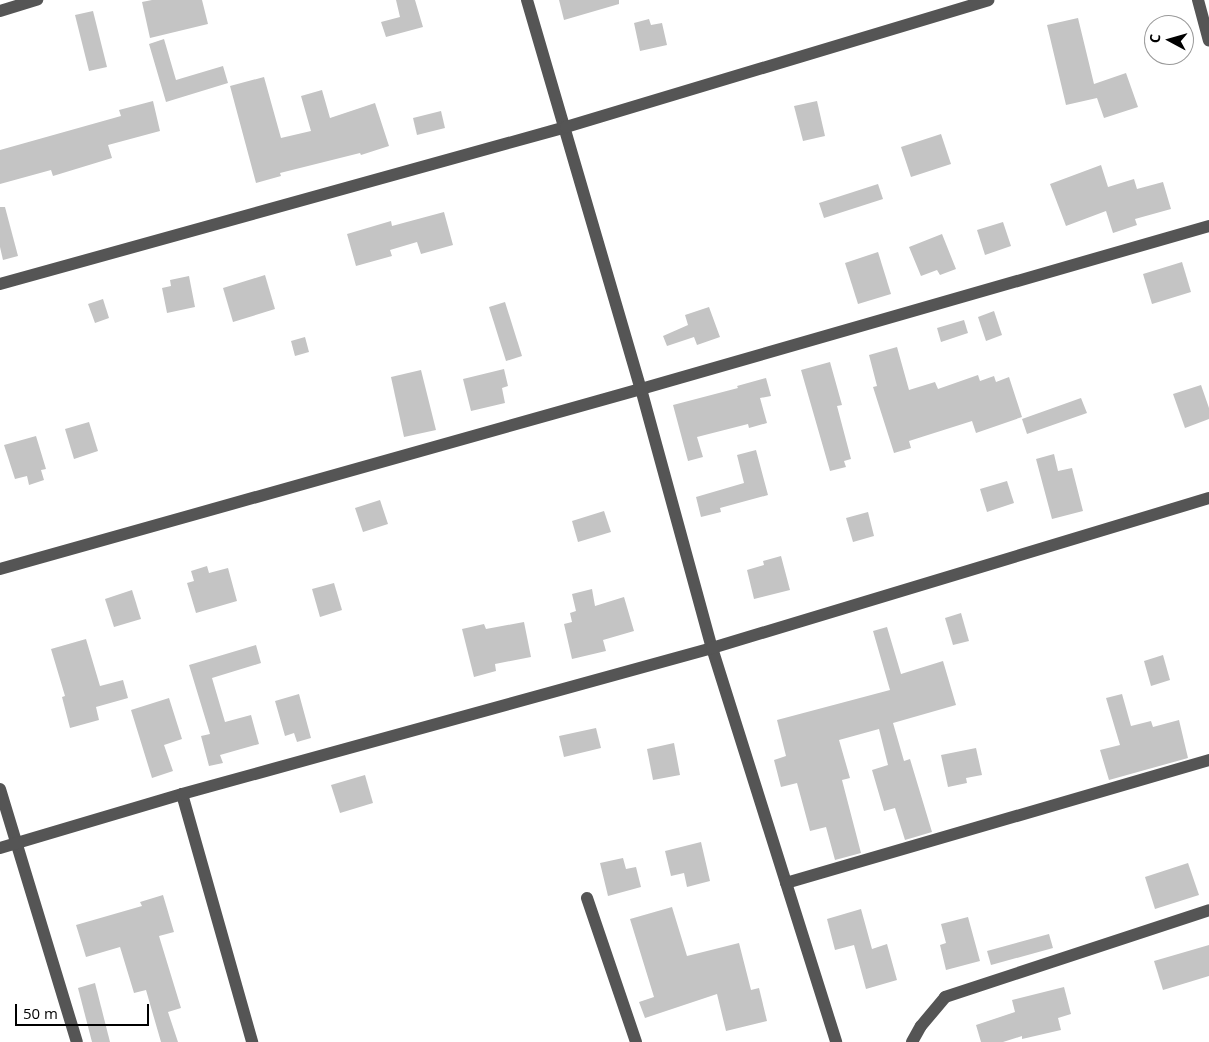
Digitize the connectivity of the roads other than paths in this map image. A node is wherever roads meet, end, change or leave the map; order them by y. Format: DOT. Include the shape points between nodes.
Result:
graph roads {
  1 [pos="37,0"];
  2 [pos="528,0"];
  3 [pos="988,0"];
  4 [pos="1198,0"];
  5 [pos="0,11"];
  6 [pos="1209,41"];
  7 [pos="566,126"];
  8 [pos="1209,226"];
  9 [pos="0,284"];
  10 [pos="641,390"];
  11 [pos="1209,498"];
  12 [pos="0,569"];
  13 [pos="712,648"];
  14 [pos="1209,760"];
  15 [pos="0,789"];
  16 [pos="182,794"];
  17 [pos="17,843"];
  18 [pos="0,848"];
  19 [pos="786,883"];
  20 [pos="587,898"];
  21 [pos="1209,910"];
  22 [pos="77,1042"];
  23 [pos="252,1042"];
  24 [pos="636,1042"];
  25 [pos="836,1042"];
  26 [pos="912,1042"];
  1 -- 5 [label="street"];
  2 -- 7 [label="street"];
  3 -- 7 [label="street"];
  4 -- 6 [label="street"];
  7 -- 9 [label="street"];
  7 -- 10 [label="street"];
  8 -- 10 [label="street"];
  10 -- 12 [label="street"];
  10 -- 13 [label="street"];
  11 -- 13 [label="street"];
  13 -- 16 [label="street"];
  13 -- 19 [label="street"];
  14 -- 19 [label="street"];
  15 -- 17 [label="street"];
  16 -- 17 [label="street"];
  16 -- 23 [label="street"];
  17 -- 18 [label="street"];
  17 -- 22 [label="street"];
  19 -- 25 [label="street"];
  20 -- 24 [label="street"];
  21 -- 26 [label="street" via="945,997"];
}
